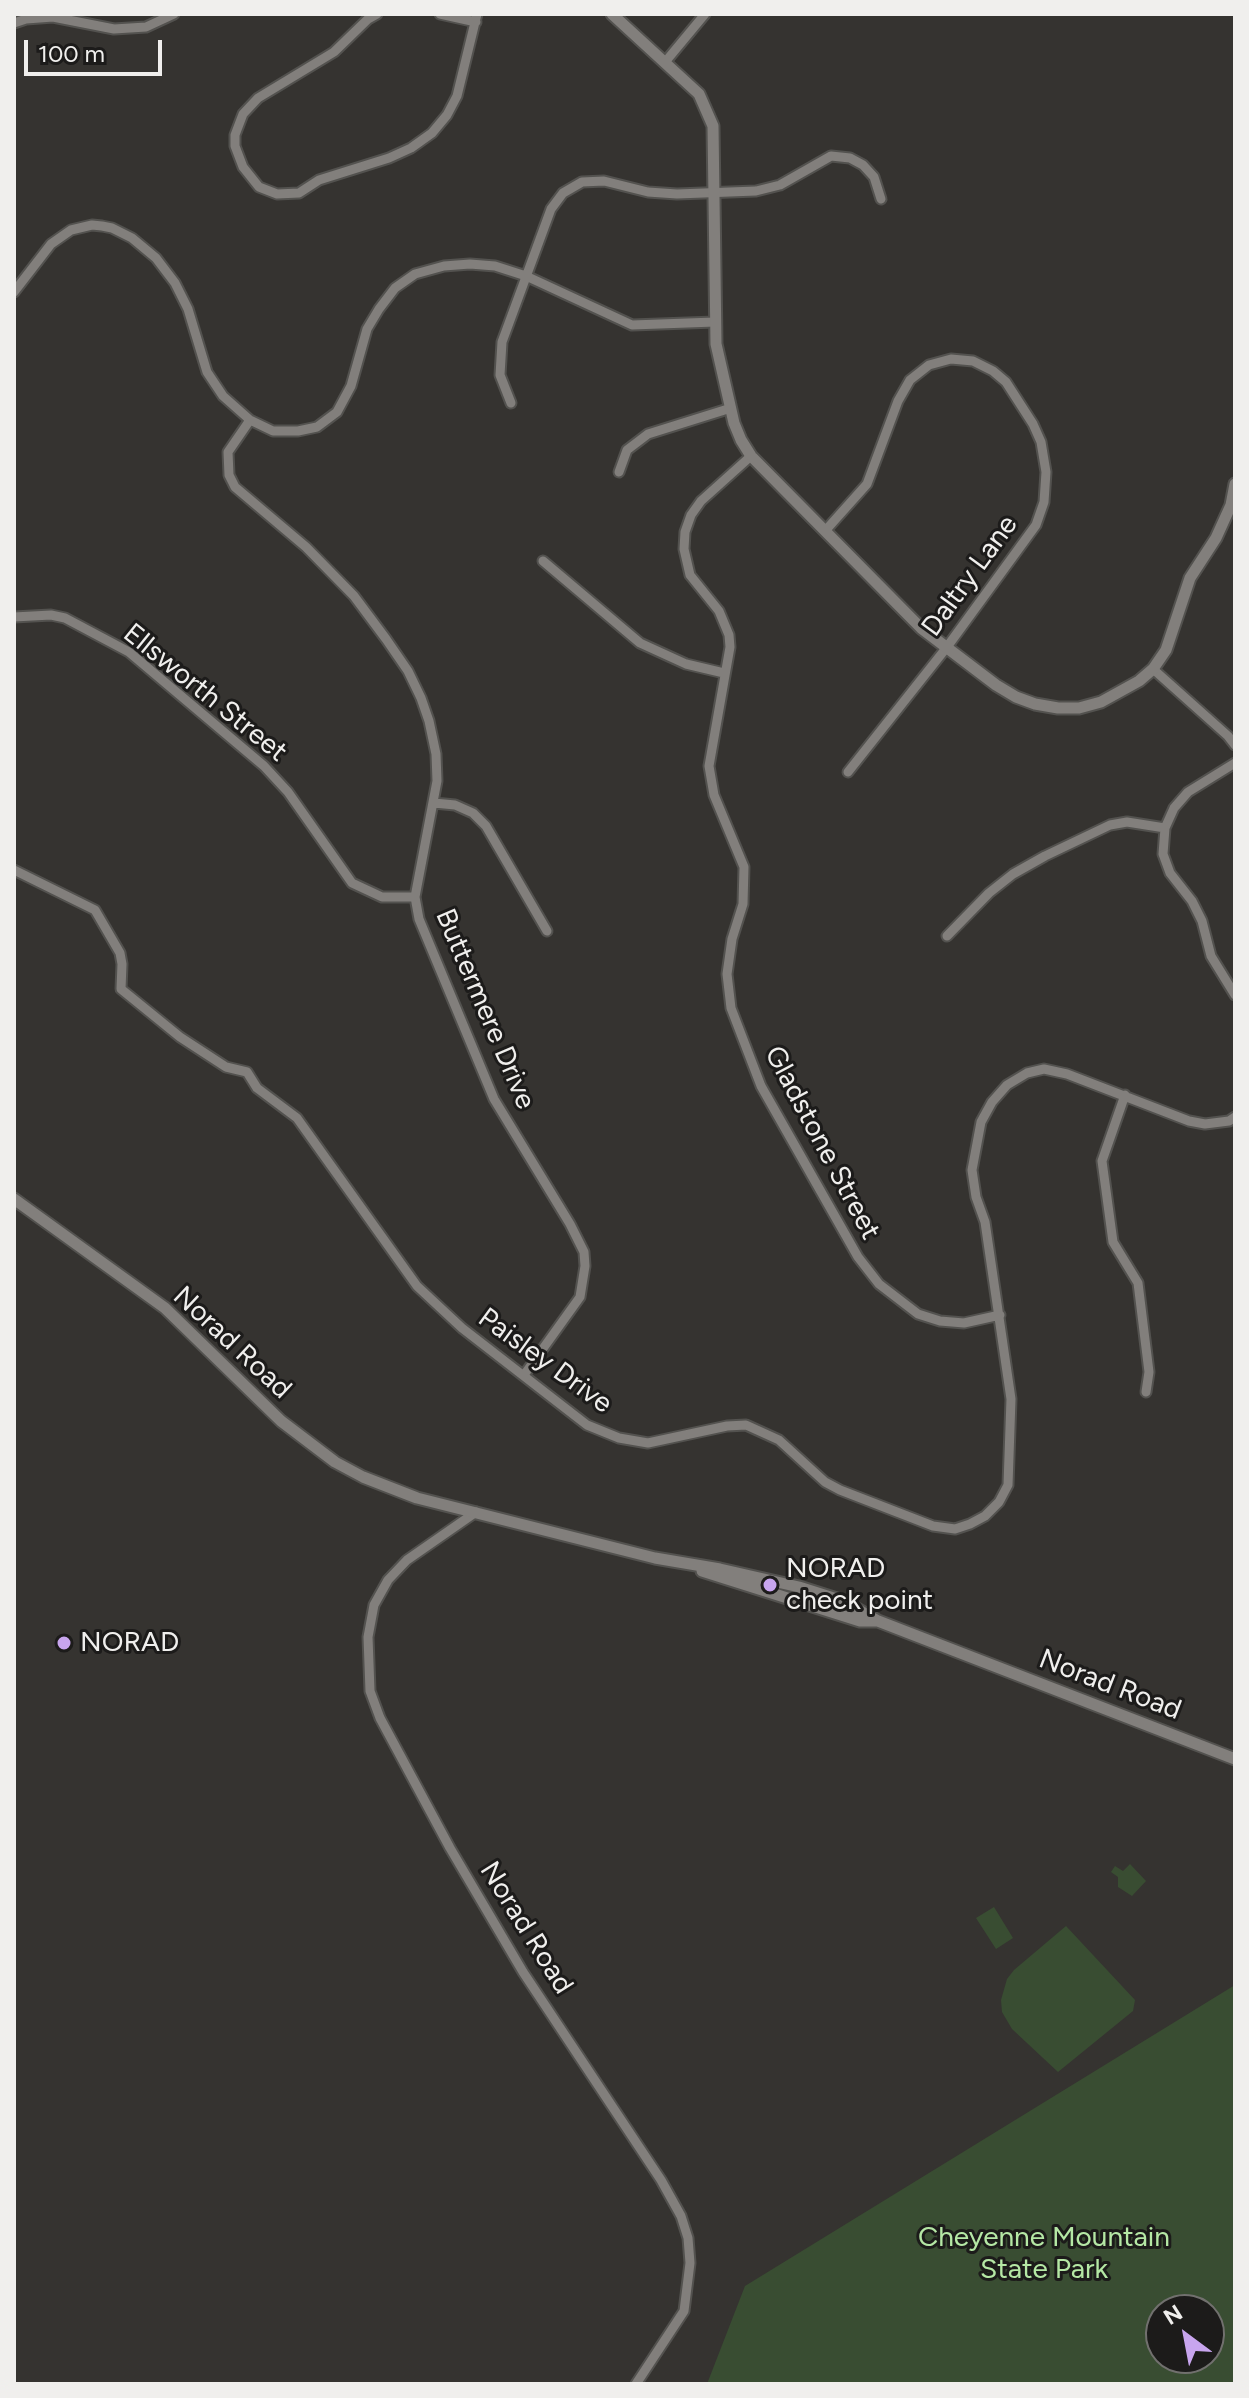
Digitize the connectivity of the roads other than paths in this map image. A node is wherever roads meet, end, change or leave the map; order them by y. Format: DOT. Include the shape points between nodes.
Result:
graph roads {
  1 [pos="174,14"];
  2 [pos="377,14"];
  3 [pos="440,14"];
  4 [pos="612,14"];
  5 [pos="705,14"];
  6 [pos="476,18"];
  7 [pos="14,23"];
  8 [pos="666,61"];
  9 [pos="716,193"];
  10 [pos="881,199"];
  11 [pos="526,276"];
  12 [pos="14,292"];
  13 [pos="715,322"];
  14 [pos="511,403"];
  15 [pos="731,408"];
  16 [pos="250,420"];
  17 [pos="751,456"];
  18 [pos="619,472"];
  19 [pos="1235,484"];
  20 [pos="825,531"];
  21 [pos="543,561"];
  22 [pos="14,617"];
  23 [pos="947,647"];
  24 [pos="1153,669"];
  25 [pos="724,673"];
  26 [pos="1235,745"];
  27 [pos="1235,763"];
  28 [pos="848,772"];
  29 [pos="434,803"];
  30 [pos="1165,828"];
  31 [pos="14,870"];
  32 [pos="415,897"];
  33 [pos="547,931"];
  34 [pos="947,936"];
  35 [pos="1235,995"];
  36 [pos="1125,1095"];
  37 [pos="1235,1117"];
  38 [pos="14,1199"];
  39 [pos="1000,1315"];
  40 [pos="524,1375"];
  41 [pos="1146,1392"];
  42 [pos="476,1512"];
  43 [pos="1235,1759"];
  44 [pos="636,2384"];
  1 -- 7 [label="street" via="135,28 53,17"];
  2 -- 6 [label="street" via="334,52 258,98 243,114 235,146 259,187 277,194 299,193 319,180 389,158 432,133 457,96"];
  3 -- 6 [label="street"];
  4 -- 8 [label="street"];
  5 -- 8 [label="street"];
  8 -- 9 [label="street" via="699,94 708,111"];
  9 -- 10 [label="street" via="780,185 831,156 863,165 874,177"];
  9 -- 11 [label="street" via="648,192 604,181 582,182 563,193 551,209"];
  9 -- 13 [label="street"];
  11 -- 13 [label="street" via="632,325"];
  11 -- 14 [label="street" via="499,359"];
  11 -- 16 [label="street" via="470,264 415,274 395,288 367,329 351,386 337,412 317,427 298,431 273,431"];
  12 -- 16 [label="street" via="51,244 71,230 92,225 132,238 175,283 207,372 223,396"];
  13 -- 15 [label="street"];
  15 -- 17 [label="street"];
  15 -- 18 [label="street" via="648,434 627,450"];
  16 -- 29 [label="street, Buttermere Drive" via="228,452 229,475 235,487 354,596 408,671 436,754"];
  17 -- 20 [label="street"];
  17 -- 25 [label="street, Gladstone Street" via="701,501 685,532 690,575 719,611 729,635"];
  19 -- 24 [label="street" via="1231,505 1190,578 1174,631"];
  20 -- 23 [label="street" via="921,628"];
  20 -- 23 [label="street, Daltry Lane" via="867,484 910,380 929,365 951,359 973,361 1006,382 1041,442 1044,502 1027,540"];
  21 -- 25 [label="street" via="640,643 686,664"];
  22 -- 32 [label="street, Ellsworth Street" via="65,618 129,652 264,766 352,883 382,897"];
  23 -- 24 [label="street" via="1016,697 1058,708 1101,702"];
  23 -- 28 [label="street, Daltry Lane"];
  24 -- 26 [label="street"];
  25 -- 39 [label="street, Gladstone Street" via="709,766 714,795 744,867 743,904 728,957 728,989 761,1086 858,1257 879,1284 918,1314 940,1321 964,1323"];
  27 -- 30 [label="street" via="1188,792"];
  29 -- 32 [label="street, Buttermere Drive"];
  29 -- 33 [label="street" via="455,805 486,826"];
  30 -- 34 [label="street" via="1110,825 1045,856 989,893"];
  30 -- 35 [label="street" via="1163,854 1170,873 1192,901 1211,956"];
  31 -- 40 [label="street, Paisley Drive" via="95,910 120,953 121,989 180,1037 226,1067 247,1072 257,1088 297,1118 417,1286"];
  32 -- 40 [label="street, Buttermere Drive" via="427,941 494,1099 584,1252 580,1297"];
  36 -- 37 [label="street, Paisley Drive" via="1189,1121 1205,1124"];
  36 -- 39 [label="street, Paisley Drive" via="1044,1069 1007,1085 992,1102 981,1122 972,1170"];
  36 -- 41 [label="street" via="1102,1161 1113,1242 1138,1283 1149,1372"];
  38 -- 42 [label="street, Norad Road" via="165,1308 281,1421 335,1462 390,1489"];
  39 -- 40 [label="street, Paisley Drive" via="1011,1399 1008,1485 985,1516 955,1529 933,1526 840,1490 779,1440 746,1425 648,1443 619,1438 587,1425"];
  42 -- 43 [label="street, Norad Road" via="675,1562 860,1621 878,1621"];
  42 -- 44 [label="street, Norad Road" via="407,1560 388,1580 374,1605 368,1637 370,1691 450,1848 523,1972 681,2216 690,2263 684,2311"];
}
